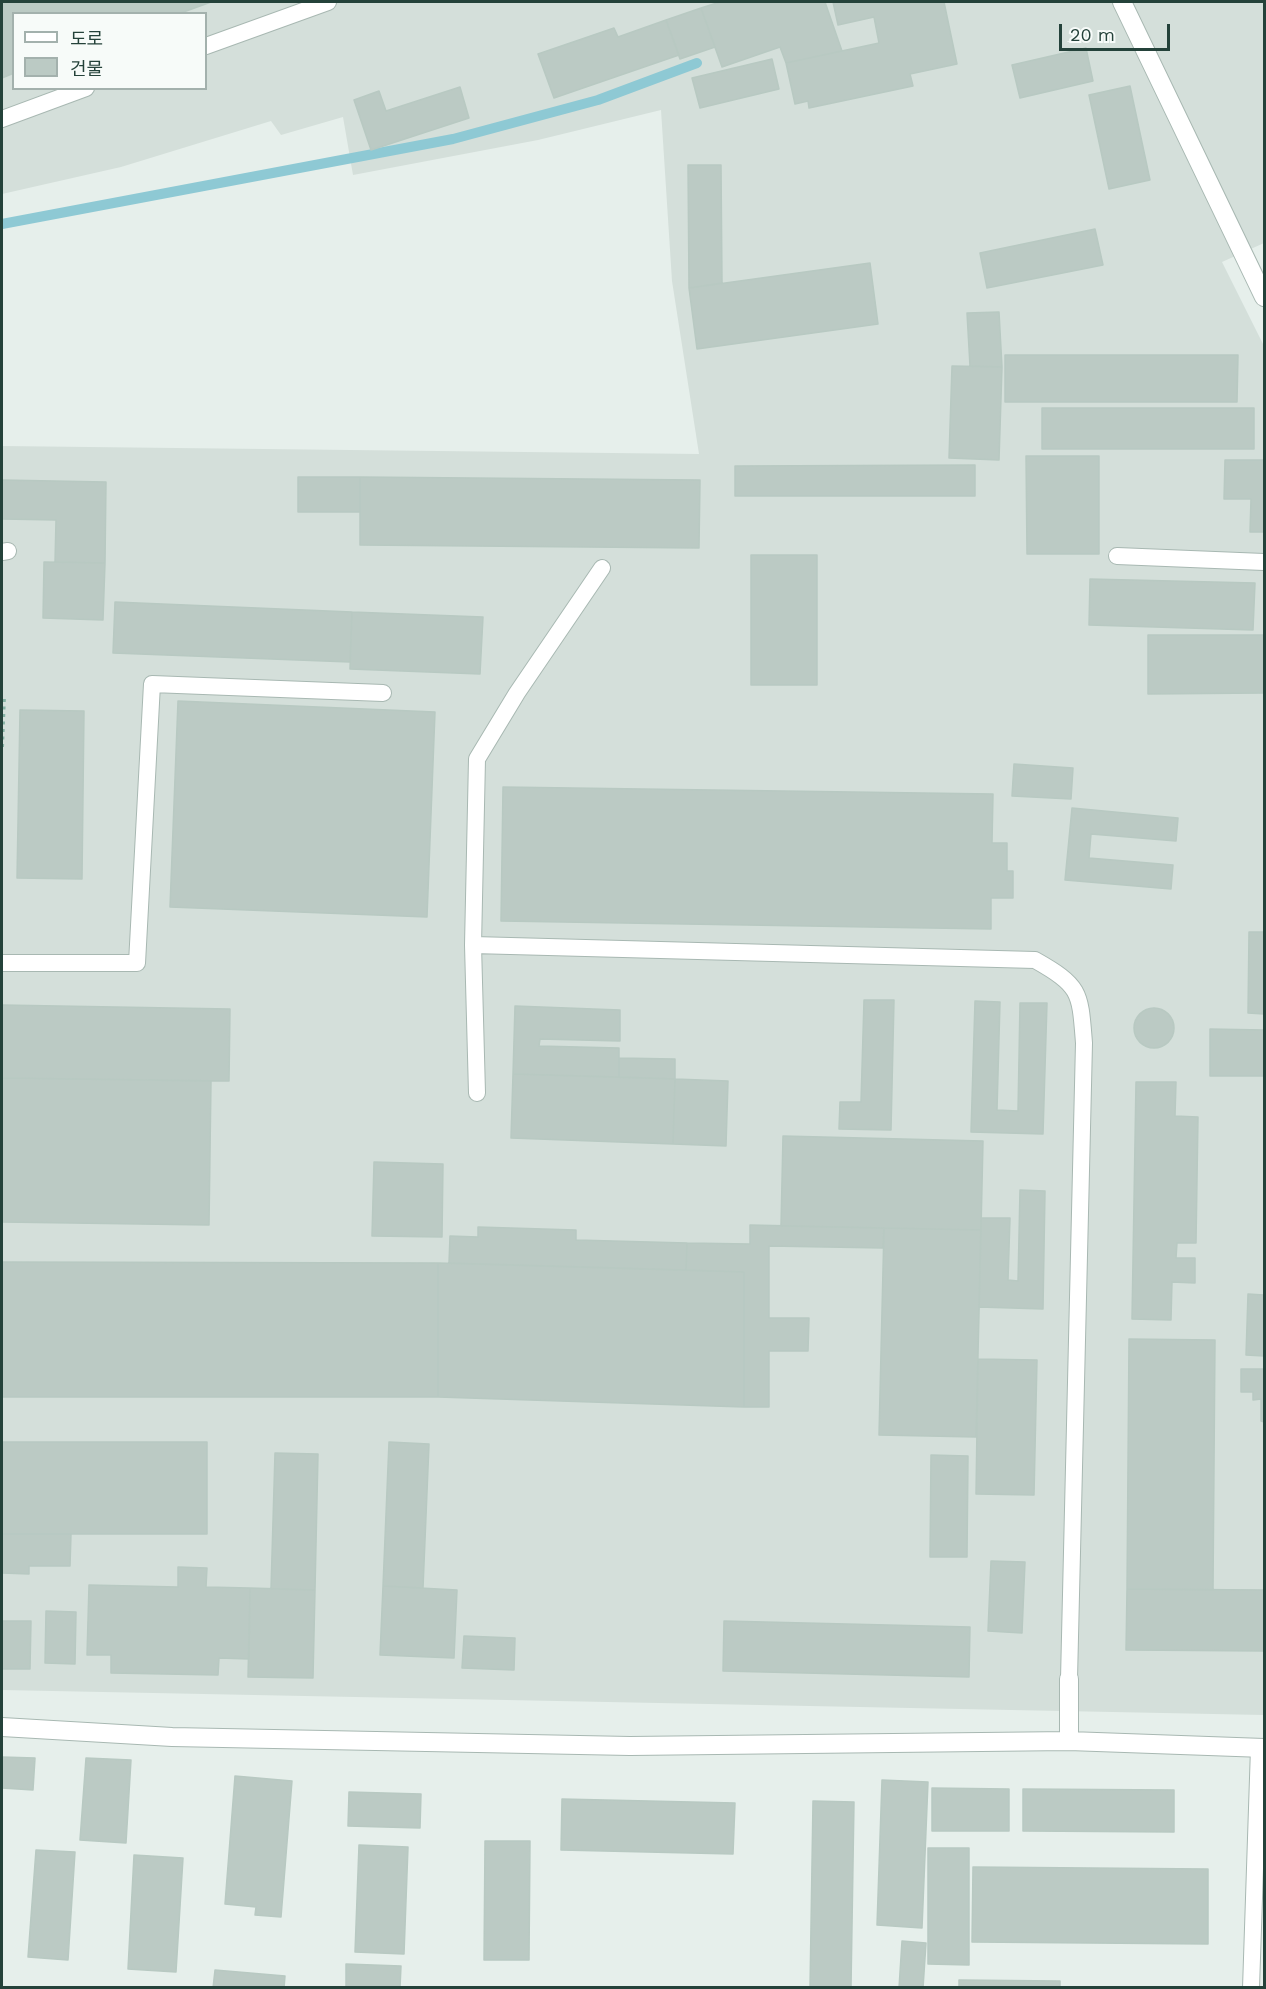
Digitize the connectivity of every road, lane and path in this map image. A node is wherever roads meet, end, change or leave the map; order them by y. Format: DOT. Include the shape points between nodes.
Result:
graph roads {
  1 [pos="326,2"];
  2 [pos="1122,2"];
  3 [pos="207,46"];
  4 [pos="81,90"];
  5 [pos="2,119"];
  6 [pos="1264,297"];
  7 [pos="1117,556"];
  8 [pos="1264,562"];
  9 [pos="602,568"];
  10 [pos="383,693"];
  11 [pos="4,696"];
  12 [pos="2,747"];
  13 [pos="473,945"];
  14 [pos="2,963"];
  15 [pos="477,1093"];
  16 [pos="1069,1679"];
  17 [pos="2,1727"];
  18 [pos="1069,1741"];
  19 [pos="1262,1748"];
  20 [pos="1251,1988"];
  1 -- 3 [label="lane"];
  2 -- 6 [label="street"];
  4 -- 5 [label="lane"];
  7 -- 8 [label="lane"];
  9 -- 13 [label="lane" via="477,759"];
  10 -- 14 [label="lane" via="152,684 137,963"];
  11 -- 12 [label="path"];
  13 -- 15 [label="lane"];
  13 -- 16 [label="lane" via="1035,960 1063,976 1080,999 1084,1043"];
  16 -- 18 [label="street"];
  17 -- 18 [label="street" via="172,1737 619,1746"];
  18 -- 19 [label="street"];
  19 -- 20 [label="lane"];
}
